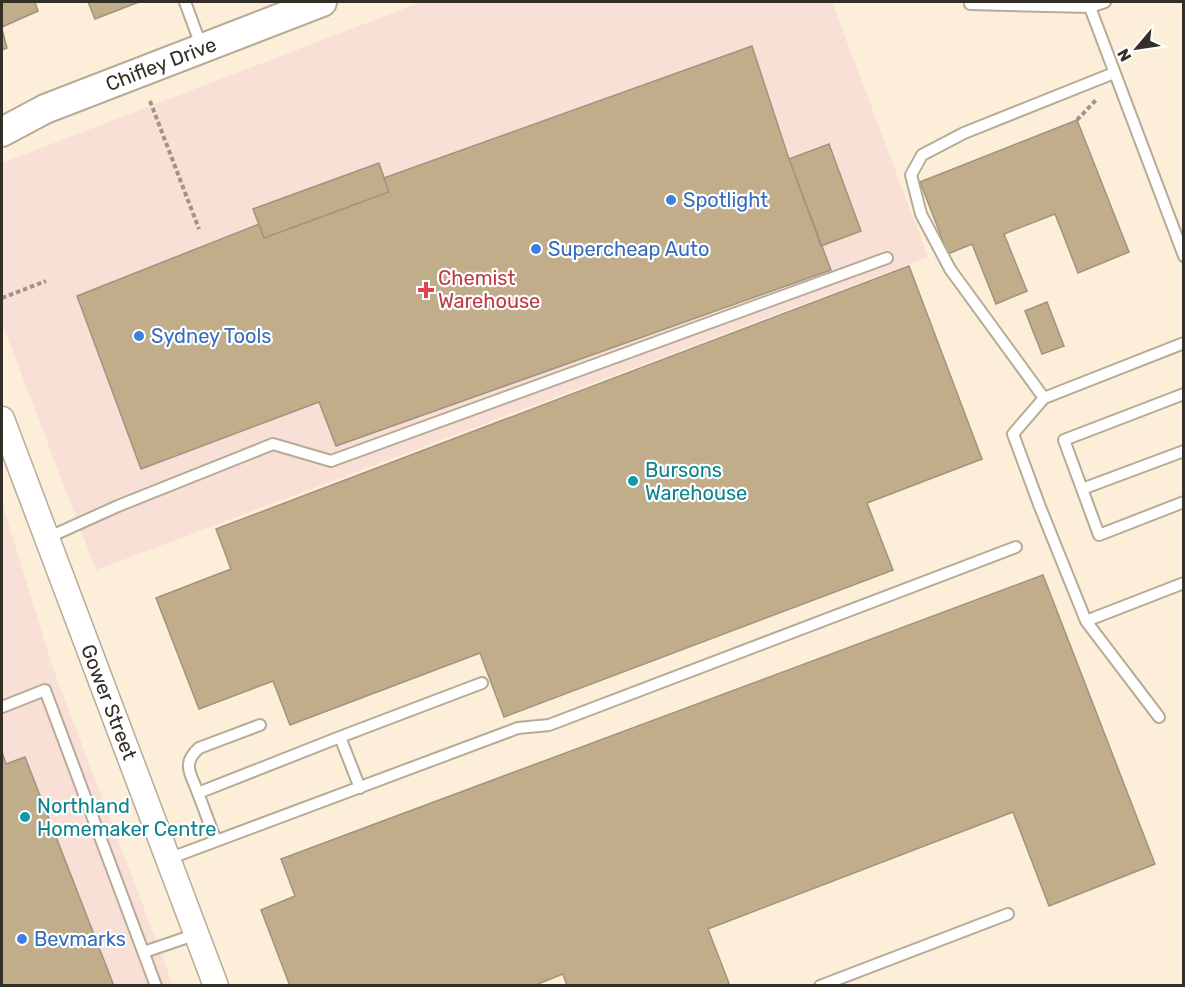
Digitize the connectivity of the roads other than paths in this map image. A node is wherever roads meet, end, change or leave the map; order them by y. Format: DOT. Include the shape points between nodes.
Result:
graph roads {
  1 [pos="184,2"];
  2 [pos="322,2"];
  3 [pos="1105,2"];
  4 [pos="998,3"];
  5 [pos="969,4"];
  6 [pos="1089,4"];
  7 [pos="202,48"];
  8 [pos="1114,73"];
  9 [pos="2,132"];
  10 [pos="1184,256"];
  11 [pos="886,258"];
  12 [pos="1184,343"];
  13 [pos="1184,394"];
  14 [pos="1044,398"];
  15 [pos="2,418"];
  16 [pos="1182,456"];
  17 [pos="1082,489"];
  18 [pos="1184,502"];
  19 [pos="47,538"];
  20 [pos="1016,547"];
  21 [pos="1184,583"];
  22 [pos="1086,621"];
  23 [pos="482,683"];
  24 [pos="2,707"];
  25 [pos="1159,717"];
  26 [pos="260,724"];
  27 [pos="340,737"];
  28 [pos="360,788"];
  29 [pos="198,793"];
  30 [pos="216,841"];
  31 [pos="168,859"];
  32 [pos="1008,914"];
  33 [pos="197,934"];
  34 [pos="144,952"];
  35 [pos="156,986"];
  36 [pos="216,986"];
  37 [pos="820,986"];
  1 -- 7 [label="lane"];
  2 -- 7 [label="main road, Chifley Drive"];
  3 -- 6 [label="lane"];
  4 -- 5 [label="lane"];
  4 -- 6 [label="lane"];
  6 -- 8 [label="lane"];
  7 -- 9 [label="main road, Chifley Drive" via="45,109"];
  8 -- 10 [label="lane"];
  8 -- 14 [label="lane" via="964,133 922,155 911,176 921,214 950,269"];
  11 -- 19 [label="lane" via="331,461 273,444"];
  12 -- 14 [label="lane"];
  13 -- 17 [label="lane" via="1064,440"];
  14 -- 22 [label="lane" via="1013,434"];
  15 -- 19 [label="street, Gower Street"];
  16 -- 17 [label="lane"];
  17 -- 18 [label="lane" via="1099,535"];
  19 -- 31 [label="street, Gower Street"];
  20 -- 28 [label="lane" via="549,725 518,728"];
  21 -- 22 [label="lane"];
  22 -- 25 [label="lane"];
  23 -- 27 [label="lane"];
  24 -- 34 [label="lane" via="45,690"];
  26 -- 29 [label="lane" via="192,754 188,767"];
  27 -- 28 [label="lane"];
  27 -- 29 [label="lane"];
  28 -- 30 [label="lane"];
  29 -- 30 [label="lane"];
  30 -- 31 [label="lane"];
  31 -- 33 [label="street, Gower Street"];
  32 -- 37 [label="lane"];
  33 -- 34 [label="lane"];
  33 -- 36 [label="street, Gower Street"];
  34 -- 35 [label="lane"];
}
